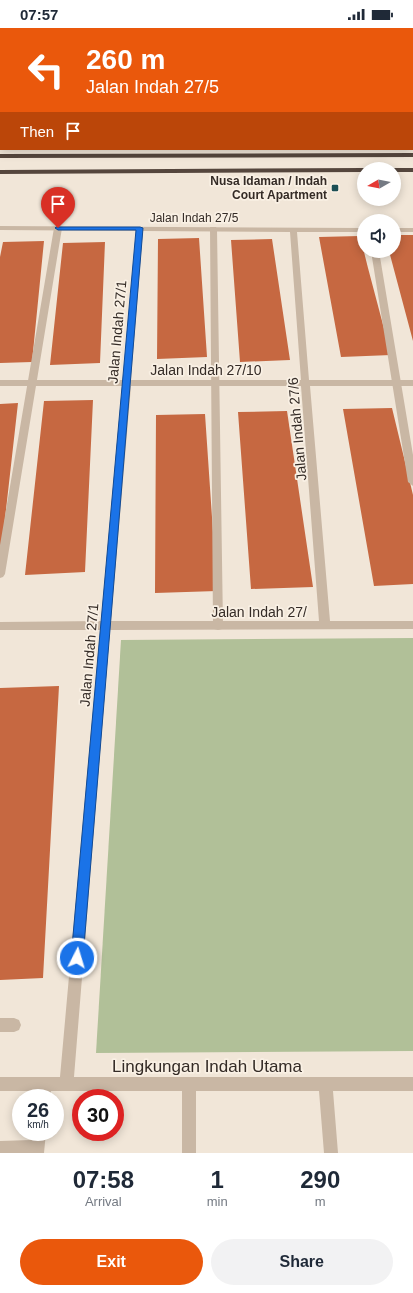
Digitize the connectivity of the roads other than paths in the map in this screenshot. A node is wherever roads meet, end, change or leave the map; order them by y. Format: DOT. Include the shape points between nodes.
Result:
graph roads {
  1 [pos="413,155"];
  2 [pos="0,156"];
  3 [pos="357,170"];
  4 [pos="401,170"];
  5 [pos="413,170"];
  6 [pos="0,172"];
  7 [pos="0,228"];
  8 [pos="58,228"];
  9 [pos="140,228"];
  10 [pos="213,229"];
  11 [pos="293,229"];
  12 [pos="357,230"];
  13 [pos="401,230"];
  14 [pos="413,230"];
  15 [pos="376,258"];
  16 [pos="0,383"];
  17 [pos="32,383"];
  18 [pos="126,383"];
  19 [pos="215,383"];
  20 [pos="306,383"];
  21 [pos="397,383"];
  22 [pos="413,383"];
  23 [pos="413,482"];
  24 [pos="0,574"];
  25 [pos="0,626"];
  26 [pos="106,626"];
  27 [pos="218,626"];
  28 [pos="325,626"];
  29 [pos="413,626"];
  30 [pos="0,1025"];
  31 [pos="14,1025"];
  32 [pos="0,1084"];
  33 [pos="66,1084"];
  34 [pos="189,1084"];
  35 [pos="325,1084"];
  36 [pos="413,1084"];
  37 [pos="31,1089"];
  38 [pos="50,1089"];
  39 [pos="0,1148"];
  40 [pos="37,1150"];
  41 [pos="189,1153"];
  42 [pos="331,1153"];
  1 -- 2 [label="highway"];
  3 -- 6 [label="highway"];
  4 -- 5 [label="highway"];
  7 -- 8 [label="street, Jalan Indah 27/5"];
  8 -- 9 [label="street, Jalan Indah 27/5"];
  8 -- 17 [label="street"];
  9 -- 10 [label="street, Jalan Indah 27/5"];
  9 -- 18 [label="street, Jalan Indah 27/1"];
  10 -- 11 [label="street, Jalan Indah 27/5"];
  10 -- 19 [label="street"];
  11 -- 12 [label="street, Jalan Indah 27/5"];
  11 -- 20 [label="street, Jalan Indah 27/6"];
  13 -- 14 [label="street"];
  15 -- 21 [label="street"];
  16 -- 17 [label="street, Jalan Indah 27/10"];
  17 -- 18 [label="street, Jalan Indah 27/10"];
  17 -- 24 [label="street"];
  18 -- 19 [label="street, Jalan Indah 27/10"];
  18 -- 26 [label="street, Jalan Indah 27/1"];
  19 -- 20 [label="street, Jalan Indah 27/10"];
  19 -- 27 [label="street"];
  20 -- 21 [label="street, Jalan Indah 27/10"];
  20 -- 28 [label="street, Jalan Indah 27/6"];
  21 -- 22 [label="street, Jalan Indah 27/10"];
  21 -- 23 [label="street"];
  25 -- 26 [label="street, Jalan Indah 27/"];
  26 -- 27 [label="street, Jalan Indah 27/"];
  26 -- 33 [label="street, Jalan Indah 27/1"];
  27 -- 28 [label="street, Jalan Indah 27/"];
  28 -- 29 [label="street, Jalan Indah 27/"];
  30 -- 31 [label="street"];
  32 -- 37 [label="street, Lingkungan Indah Utama"];
  33 -- 34 [label="street, Lingkungan Indah Utama"];
  33 -- 38 [label="street, Lingkungan Indah Utama"];
  34 -- 35 [label="street, Lingkungan Indah Utama"];
  34 -- 41 [label="street"];
  35 -- 36 [label="street, Lingkungan Indah Utama"];
  35 -- 42 [label="street"];
  39 -- 40 [label="street"];
}
